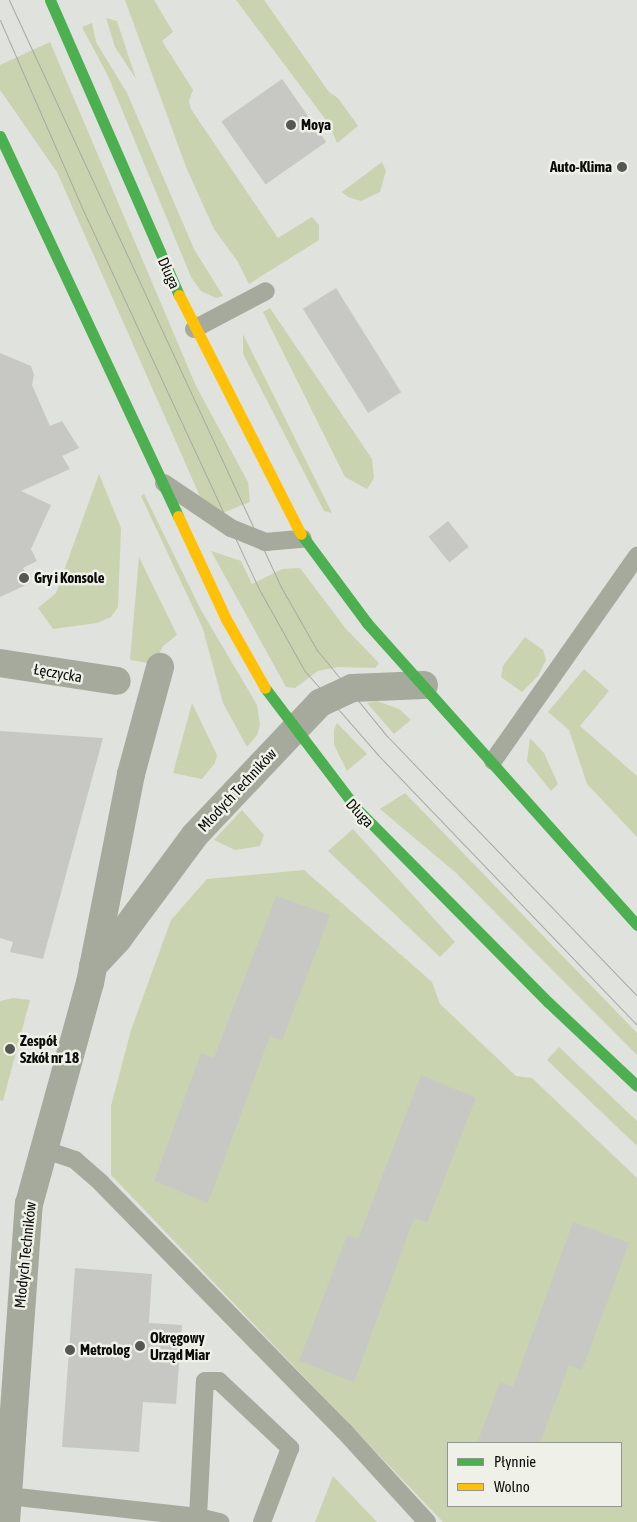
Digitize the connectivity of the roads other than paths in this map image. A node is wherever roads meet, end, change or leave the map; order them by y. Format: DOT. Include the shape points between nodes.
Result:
graph roads {
  1 [pos="50,0"];
  2 [pos="0,136"];
  3 [pos="266,291"];
  4 [pos="194,329"];
  5 [pos="161,481"];
  6 [pos="303,539"];
  7 [pos="637,556"];
  8 [pos="0,662"];
  9 [pos="160,667"];
  10 [pos="117,682"];
  11 [pos="424,686"];
  12 [pos="294,729"];
  13 [pos="493,761"];
  14 [pos="637,925"];
  15 [pos="93,966"];
  16 [pos="637,1086"];
  17 [pos="43,1149"];
  18 [pos="7,1509"];
  19 [pos="198,1517"];
  20 [pos="220,1522"];
  21 [pos="262,1522"];
  22 [pos="427,1522"];
  1 -- 4 [label="street, Długa"];
  2 -- 5 [label="street, Długa"];
  3 -- 4 [label="lane"];
  4 -- 6 [label="street, Długa"];
  5 -- 6 [label="lane" via="231,528 265,542"];
  5 -- 12 [label="street, Długa" via="226,619 273,702"];
  6 -- 11 [label="street, Długa" via="362,617"];
  7 -- 13 [label="lane"];
  8 -- 10 [label="street, Łęczycka"];
  9 -- 15 [label="street, Młodych Techników" via="131,774"];
  11 -- 12 [label="street, Młodych Techników" via="352,688 320,703"];
  11 -- 13 [label="street, Długa"];
  12 -- 15 [label="street, Młodych Techników" via="195,835 118,939"];
  12 -- 16 [label="street, Długa" via="341,792 378,832"];
  13 -- 14 [label="street, Długa"];
  15 -- 17 [label="street, Młodych Techników"];
  17 -- 18 [label="street, Młodych Techników" via="24,1238"];
  17 -- 22 [label="lane" via="75,1160 101,1183 344,1431"];
  18 -- 19 [label="lane"];
  19 -- 20 [label="lane"];
  19 -- 21 [label="lane" via="205,1381 219,1381 290,1448"];
}
